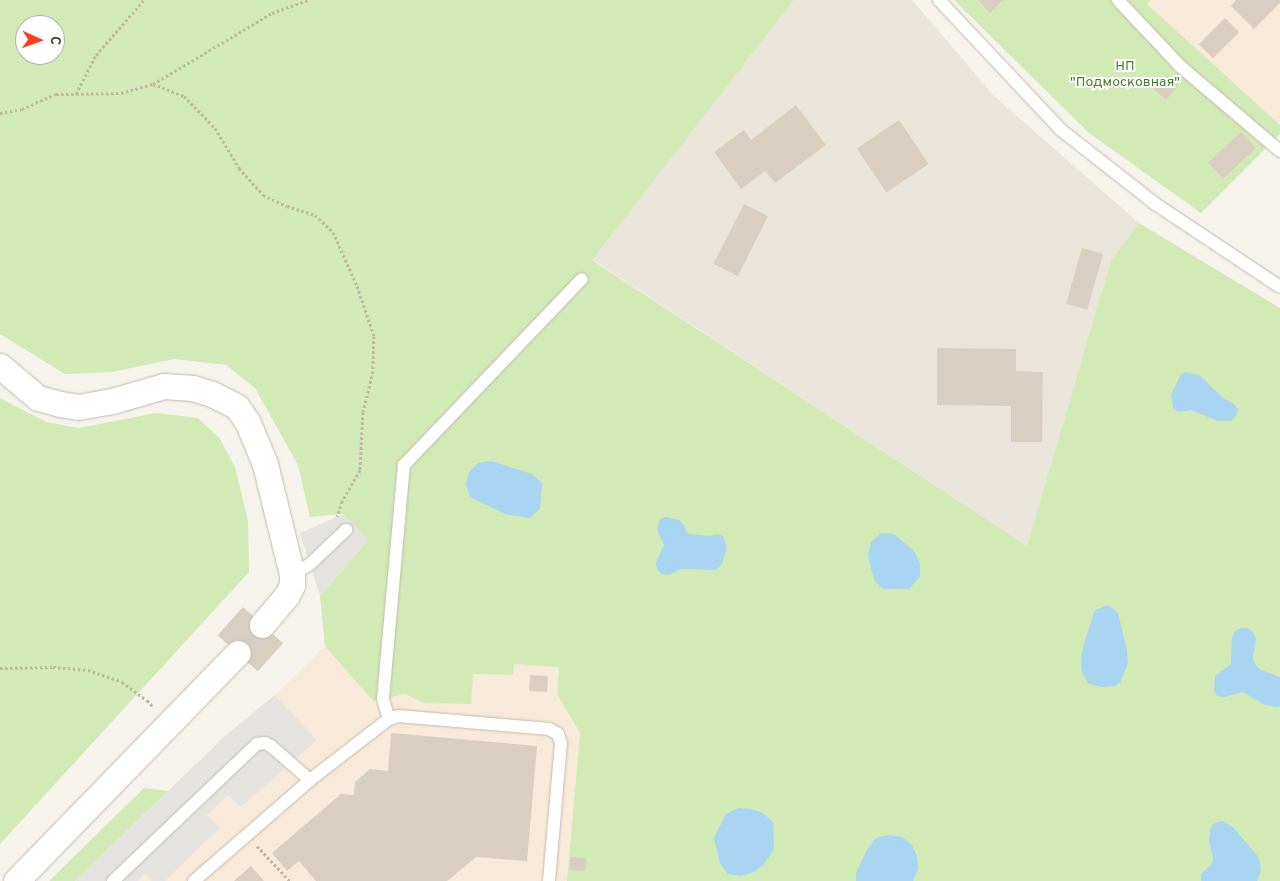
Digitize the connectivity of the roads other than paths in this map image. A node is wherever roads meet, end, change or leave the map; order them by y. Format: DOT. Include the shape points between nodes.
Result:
graph roads {
  1 [pos="939,0"];
  2 [pos="1118,0"];
  3 [pos="1280,151"];
  4 [pos="582,279"];
  5 [pos="1280,287"];
  6 [pos="0,366"];
  7 [pos="346,530"];
  8 [pos="292,574"];
  9 [pos="262,625"];
  10 [pos="238,653"];
  11 [pos="389,719"];
  12 [pos="310,780"];
  13 [pos="16,881"];
  14 [pos="113,881"];
  15 [pos="194,881"];
  16 [pos="549,881"];
  1 -- 5 [label="lane" via="1061,130 1154,202"];
  2 -- 3 [label="lane" via="1180,66"];
  4 -- 11 [label="lane" via="404,465 383,699"];
  6 -- 8 [label="street" via="38,398 60,404 78,406 112,401 164,386 192,388 236,407 248,423 265,464"];
  7 -- 8 [label="lane" via="310,564"];
  8 -- 9 [label="street" via="292,585 287,595"];
  10 -- 13 [label="street"];
  11 -- 12 [label="lane"];
  11 -- 16 [label="lane" via="398,716 549,730 558,734 561,744"];
  12 -- 14 [label="lane" via="271,746 257,744"];
  12 -- 15 [label="lane"];
}
